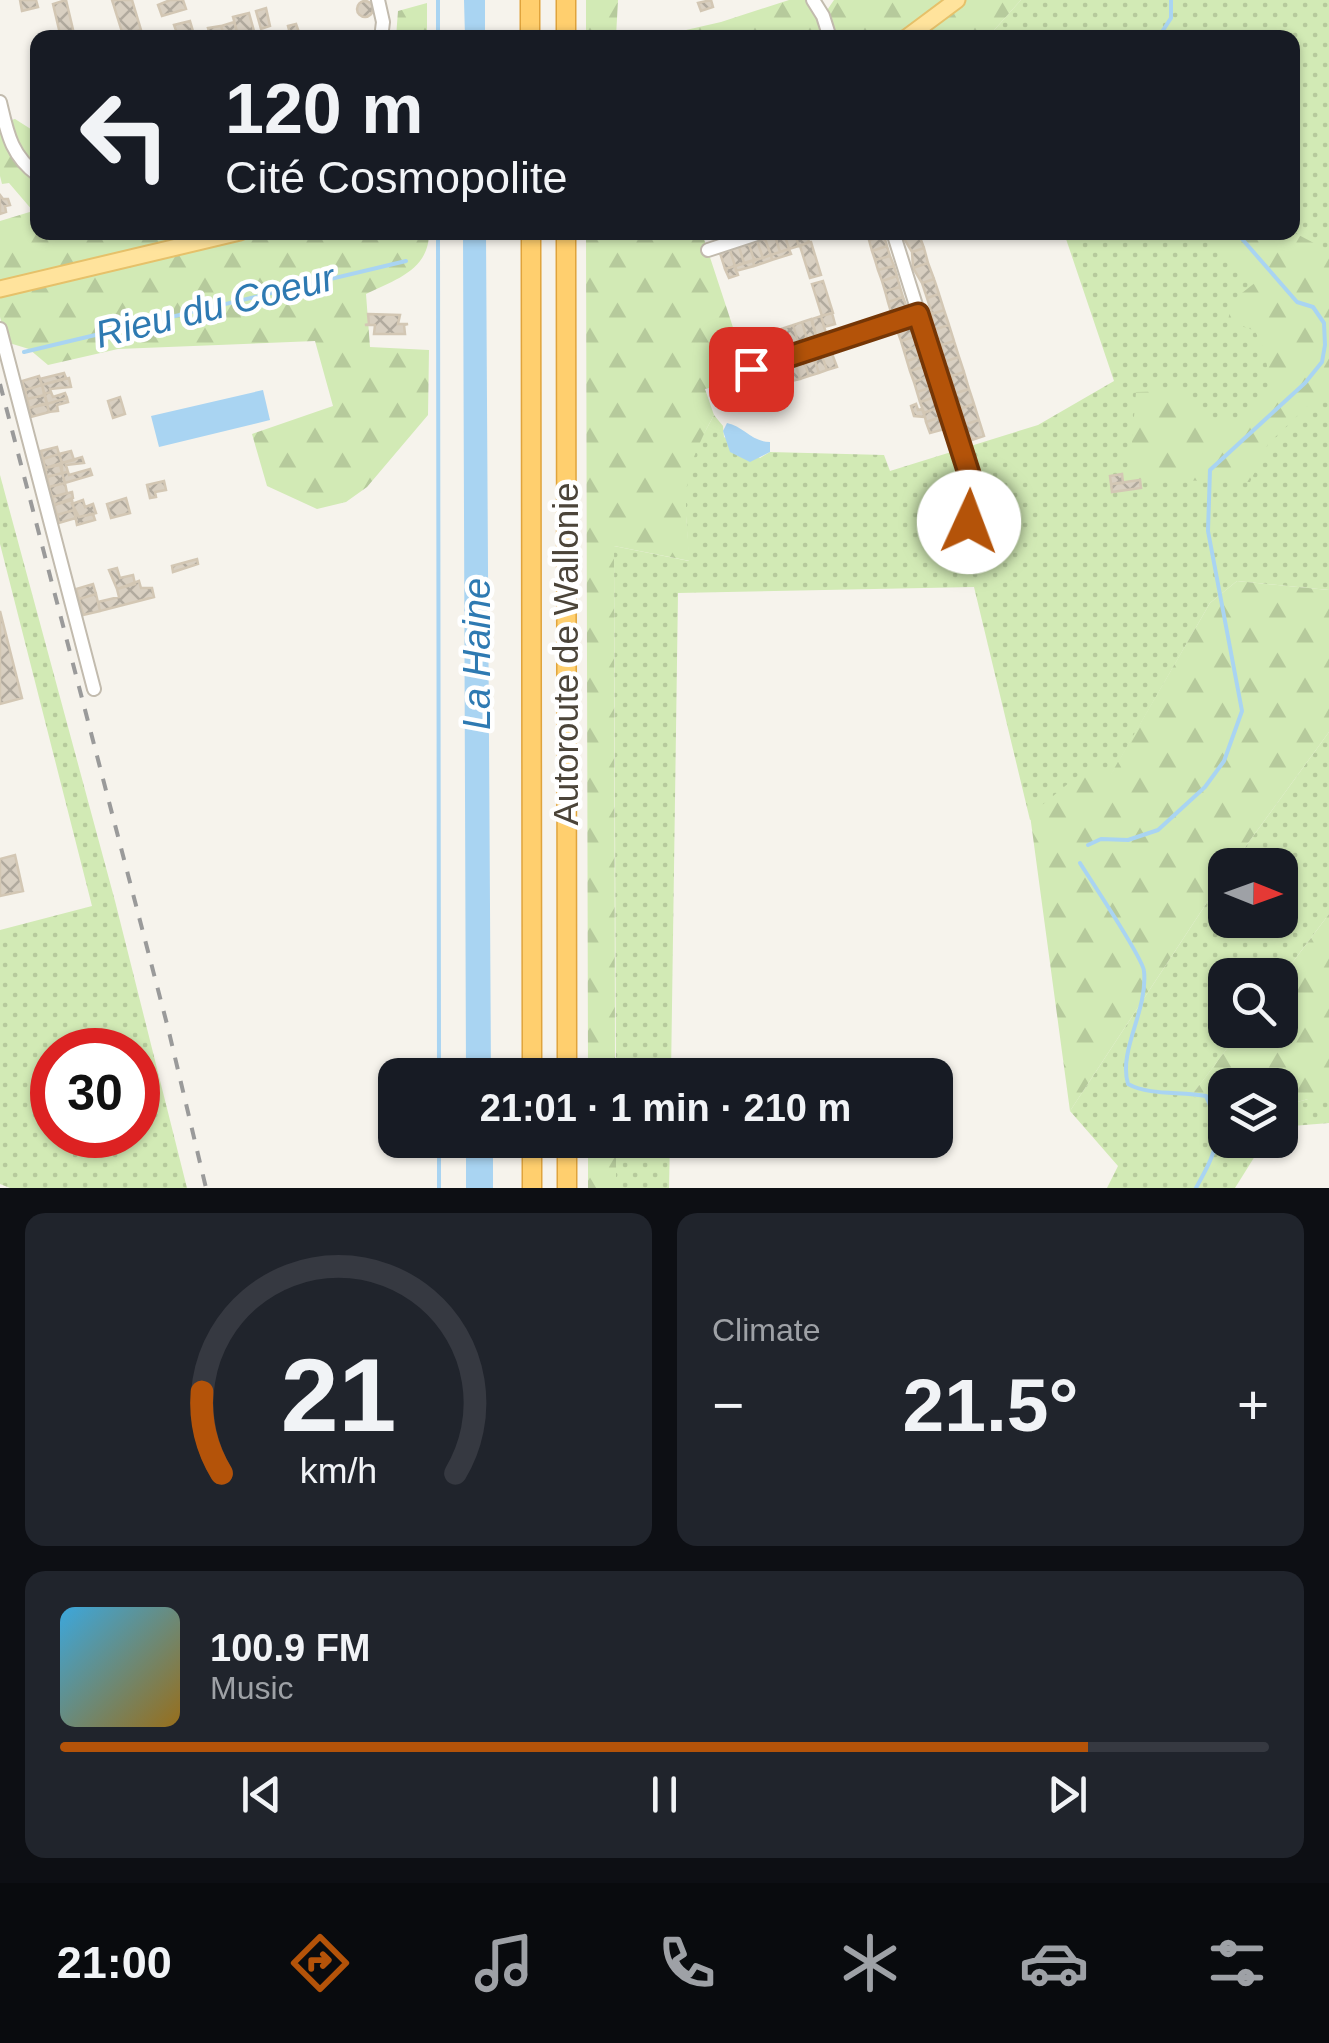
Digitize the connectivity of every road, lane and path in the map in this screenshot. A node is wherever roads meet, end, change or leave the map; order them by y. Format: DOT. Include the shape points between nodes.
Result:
graph roads {
  1 [pos="378,0"];
  2 [pos="530,0"];
  3 [pos="566,0"];
  4 [pos="812,0"];
  5 [pos="828,0"];
  6 [pos="956,0"];
  7 [pos="823,16"];
  8 [pos="382,30"];
  9 [pos="530,30"];
  10 [pos="566,30"];
  11 [pos="827,30"];
  12 [pos="917,30"];
  13 [pos="0,102"];
  14 [pos="30,170"];
  15 [pos="206,240"];
  16 [pos="530,240"];
  17 [pos="566,240"];
  18 [pos="739,240"];
  19 [pos="895,240"];
  20 [pos="708,250"];
  21 [pos="0,290"];
  22 [pos="918,314"];
  23 [pos="0,329"];
  24 [pos="747,370"];
  25 [pos="980,508"];
  26 [pos="94,689"];
  27 [pos="532,1058"];
  28 [pos="567,1058"];
  29 [pos="532,1158"];
  30 [pos="567,1158"];
  31 [pos="532,1188"];
  32 [pos="567,1188"];
  1 -- 8 [label="street"];
  2 -- 9 [label="highway"];
  3 -- 10 [label="highway"];
  4 -- 7 [label="street"];
  5 -- 7 [label="street"];
  6 -- 12 [label="main road"];
  7 -- 11 [label="street"];
  13 -- 14 [label="street" via="13,151"];
  15 -- 21 [label="main road"];
  16 -- 27 [label="highway, Autoroute de Wallonie"];
  17 -- 28 [label="highway, Autoroute de Wallonie"];
  18 -- 20 [label="street"];
  19 -- 22 [label="street"];
  22 -- 24 [label="street"];
  22 -- 25 [label="street"];
  23 -- 26 [label="street"];
  29 -- 31 [label="highway"];
  30 -- 32 [label="highway"];
}
